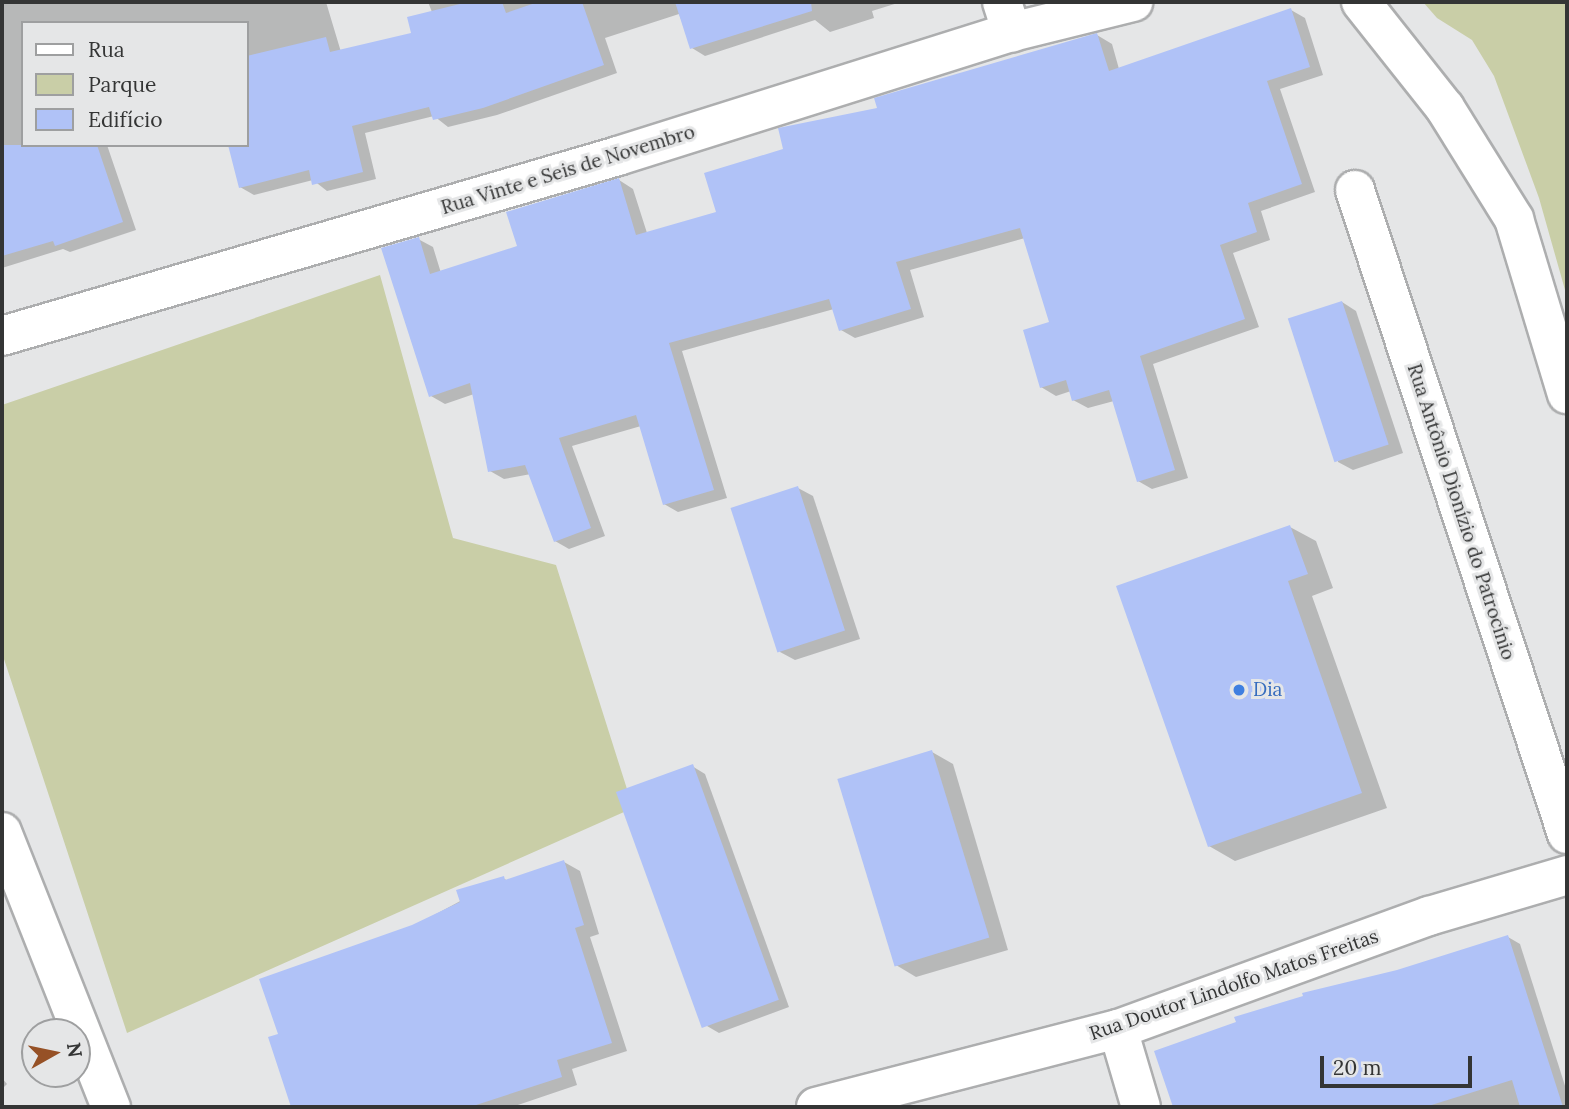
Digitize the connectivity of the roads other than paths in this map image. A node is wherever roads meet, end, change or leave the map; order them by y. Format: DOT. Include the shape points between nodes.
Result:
graph roads {
  1 [pos="1133,2"];
  2 [pos="1360,2"];
  3 [pos="1007,17"];
  4 [pos="1355,190"];
  5 [pos="2,336"];
  6 [pos="1567,394"];
  7 [pos="2,832"];
  8 [pos="1567,834"];
  9 [pos="1567,875"];
  10 [pos="1118,1029"];
  11 [pos="111,1107"];
  12 [pos="816,1107"];
  13 [pos="1141,1107"];
  1 -- 3 [label="street, Rua Vinte e Seis de Novembro"];
  2 -- 6 [label="street" via="1445,108 1514,219"];
  3 -- 5 [label="street, Rua Vinte e Seis de Novembro" via="618,156"];
  4 -- 8 [label="street, Rua Antônio Dionízio do Patrocínio"];
  7 -- 11 [label="street"];
  9 -- 10 [label="street, Rua Doutor Lindolfo Matos Freitas" via="1429,916"];
  10 -- 12 [label="street, Rua Doutor Lindolfo Matos Freitas"];
  10 -- 13 [label="street"];
}
